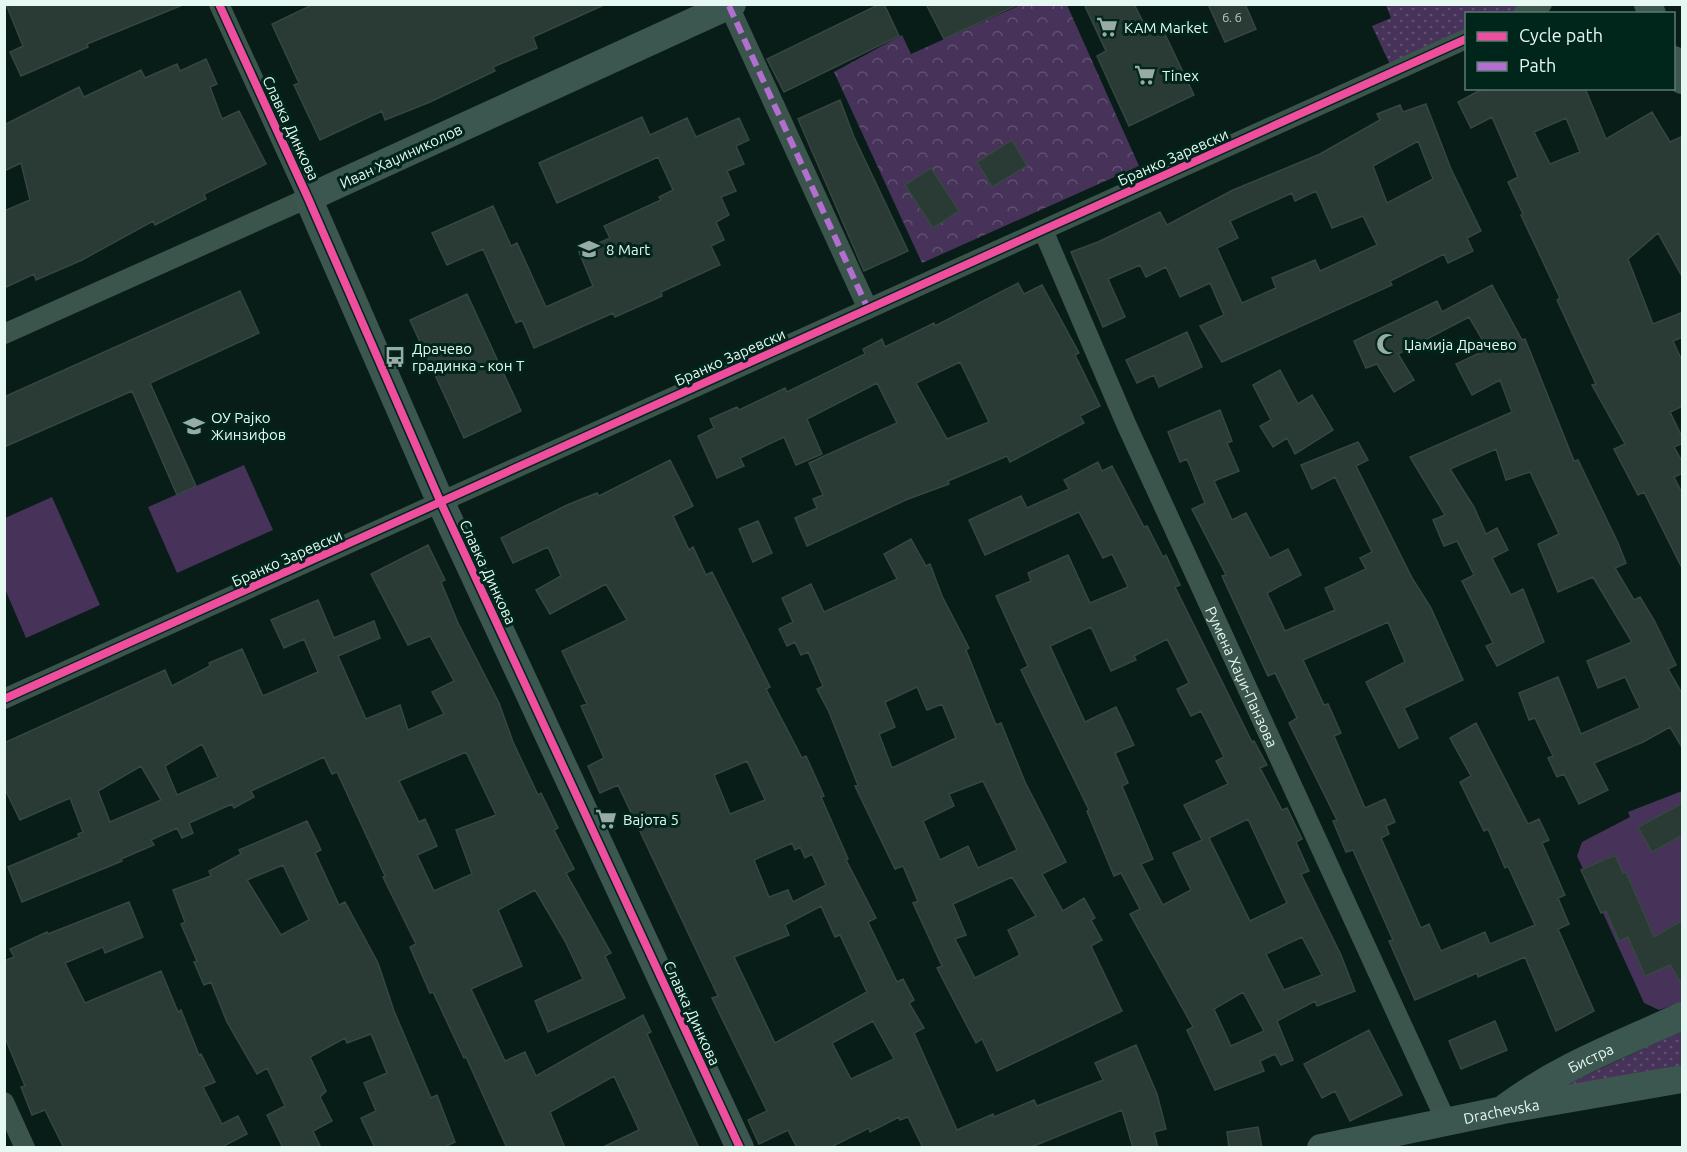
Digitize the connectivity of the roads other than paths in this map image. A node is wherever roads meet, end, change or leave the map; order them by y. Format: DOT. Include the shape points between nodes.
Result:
graph roads {
  1 [pos="219,4"];
  2 [pos="1542,4"];
  3 [pos="730,5"];
  4 [pos="1527,12"];
  5 [pos="1465,40"];
  6 [pos="1675,62"];
  7 [pos="1683,80"];
  8 [pos="308,198"];
  9 [pos="1043,230"];
  10 [pos="868,309"];
  11 [pos="4,334"];
  12 [pos="441,503"];
  13 [pos="4,699"];
  14 [pos="1683,1016"];
  15 [pos="1683,1079"];
  16 [pos="4,1102"];
  17 [pos="1503,1110"];
  18 [pos="1446,1121"];
  19 [pos="25,1148"];
  20 [pos="740,1148"];
  21 [pos="1321,1148"];
  1 -- 8 [label="street, Славка Динкова"];
  2 -- 4 [label="street"];
  3 -- 8 [label="street, Иван Хаџиниколов"];
  3 -- 10 [label="street"];
  5 -- 9 [label="street, Бранко Заревски"];
  6 -- 7 [label="street"];
  8 -- 11 [label="street, Иван Хаџиниколов"];
  8 -- 12 [label="street, Славка Динкова"];
  9 -- 10 [label="street, Бранко Заревски"];
  9 -- 18 [label="street, Румена Хаџи-Панзова" via="1127,426"];
  10 -- 12 [label="street, Бранко Заревски"];
  12 -- 13 [label="street, Бранко Заревски"];
  12 -- 20 [label="street, Славка Динкова"];
  14 -- 17 [label="street, Бистра" via="1565,1069"];
  15 -- 17 [label="street, Drachevska"];
  16 -- 19 [label="street"];
  17 -- 18 [label="street, Drachevska"];
  18 -- 21 [label="street, Drachevska"];
}
